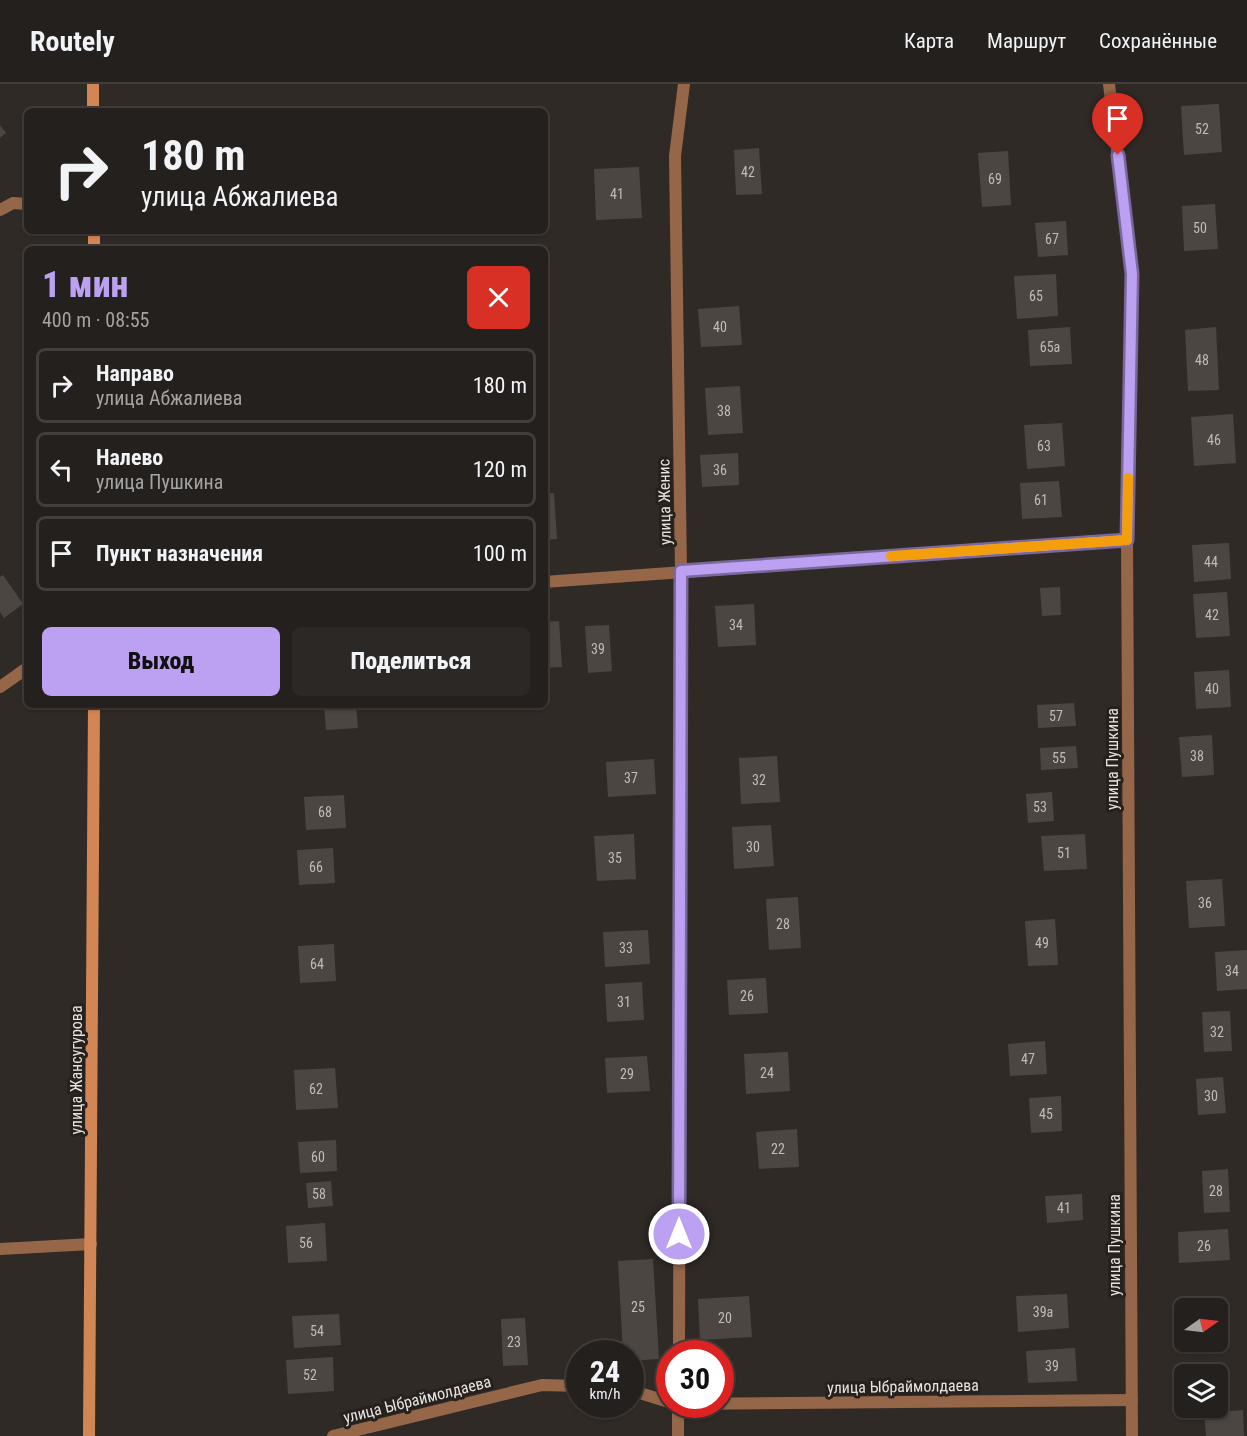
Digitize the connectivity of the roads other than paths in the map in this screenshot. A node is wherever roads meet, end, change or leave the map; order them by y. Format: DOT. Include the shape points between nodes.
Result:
graph roads {
  1 [pos="93,84"];
  2 [pos="684,84"];
  3 [pos="1109,84"];
  4 [pos="93,108"];
  5 [pos="24,204"];
  6 [pos="0,210"];
  7 [pos="1127,540"];
  8 [pos="681,571"];
  9 [pos="548,582"];
  10 [pos="24,670"];
  11 [pos="0,687"];
  12 [pos="94,708"];
  13 [pos="91,1244"];
  14 [pos="0,1249"];
  15 [pos="679,1340"];
  16 [pos="566,1386"];
  17 [pos="1132,1400"];
  18 [pos="734,1403"];
  19 [pos="676,1418"];
  20 [pos="89,1436"];
  21 [pos="333,1436"];
  22 [pos="678,1436"];
  23 [pos="1132,1436"];
  1 -- 4 [label="main road"];
  2 -- 8 [label="street, улица Женис" via="675,156"];
  3 -- 7 [label="street, улица Пушкина" via="1132,274"];
  5 -- 6 [label="street" via="14,203"];
  7 -- 8 [label="street"];
  7 -- 17 [label="street, улица Пушкина"];
  8 -- 9 [label="street"];
  8 -- 15 [label="street, улица Женис"];
  10 -- 11 [label="street"];
  12 -- 13 [label="main road, улица Жансугурова"];
  13 -- 14 [label="street"];
  13 -- 20 [label="main road, улица Жансугурова"];
  16 -- 21 [label="street, улица Ыбраймолдаева" via="542,1385"];
  17 -- 18 [label="street, улица Ыбраймолдаева"];
  17 -- 23 [label="street, улица Пушкина"];
  19 -- 22 [label="street"];
}
